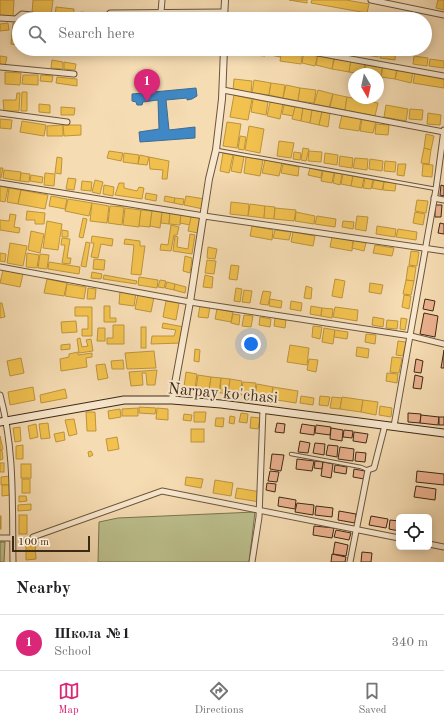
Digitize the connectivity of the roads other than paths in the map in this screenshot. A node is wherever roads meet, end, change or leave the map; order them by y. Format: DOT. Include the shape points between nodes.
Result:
graph roads {
  1 [pos="162,0"];
  2 [pos="225,0"];
  3 [pos="371,0"];
  4 [pos="161,12"];
  5 [pos="224,12"];
  6 [pos="429,12"];
  7 [pos="432,13"];
  8 [pos="444,15"];
  9 [pos="0,18"];
  10 [pos="12,19"];
  11 [pos="224,56"];
  12 [pos="334,56"];
  13 [pos="0,67"];
  14 [pos="74,74"];
  15 [pos="444,76"];
  16 [pos="223,90"];
  17 [pos="0,114"];
  18 [pos="67,122"];
  19 [pos="444,131"];
  20 [pos="443,144"];
  21 [pos="216,150"];
  22 [pos="0,183"];
  23 [pos="436,189"];
  24 [pos="434,198"];
  25 [pos="444,200"];
  26 [pos="204,216"];
  27 [pos="425,248"];
  28 [pos="444,251"];
  29 [pos="0,267"];
  30 [pos="190,302"];
  31 [pos="410,336"];
  32 [pos="444,344"];
  33 [pos="0,395"];
  34 [pos="172,400"];
  35 [pos="263,409"];
  36 [pos="4,421"];
  37 [pos="385,425"];
  38 [pos="394,426"];
  39 [pos="444,433"];
  40 [pos="291,454"];
  41 [pos="368,470"];
  42 [pos="259,509"];
  43 [pos="356,530"];
  44 [pos="33,537"];
  45 [pos="396,537"];
  46 [pos="0,538"];
  47 [pos="12,538"];
  48 [pos="432,545"];
  49 [pos="444,547"];
  50 [pos="13,562"];
  51 [pos="252,562"];
  52 [pos="350,562"];
  1 -- 4 [label="street"];
  2 -- 5 [label="street"];
  3 -- 6 [label="street"];
  4 -- 5 [label="street"];
  7 -- 8 [label="street"];
  9 -- 10 [label="street"];
  11 -- 16 [label="street"];
  12 -- 15 [label="street"];
  13 -- 14 [label="street"];
  16 -- 19 [label="street"];
  16 -- 21 [label="street"];
  17 -- 18 [label="street"];
  19 -- 20 [label="street"];
  20 -- 23 [label="street"];
  21 -- 23 [label="lane"];
  21 -- 26 [label="street"];
  22 -- 26 [label="street"];
  23 -- 24 [label="street"];
  24 -- 25 [label="street"];
  24 -- 27 [label="street"];
  26 -- 27 [label="street"];
  26 -- 30 [label="street"];
  27 -- 28 [label="street"];
  27 -- 31 [label="street"];
  29 -- 30 [label="street"];
  30 -- 31 [label="street"];
  30 -- 34 [label="street"];
  31 -- 32 [label="street"];
  31 -- 38 [label="street"];
  33 -- 36 [label="street"];
  34 -- 35 [label="main road, Narpay ko'chasi"];
  34 -- 36 [label="main road, Narpay ko'chasi" via="124,400"];
  35 -- 37 [label="main road, Narpay ko'chasi"];
  35 -- 42 [label="street"];
  36 -- 47 [label="street" via="13,487"];
  37 -- 38 [label="main road, Narpay ko'chasi"];
  37 -- 41 [label="street" via="374,468"];
  38 -- 39 [label="main road, Narpay ko'chasi"];
  40 -- 41 [label="lane"];
  41 -- 43 [label="street"];
  42 -- 43 [label="street"];
  42 -- 44 [label="street" via="162,490"];
  42 -- 51 [label="street"];
  43 -- 45 [label="street"];
  43 -- 52 [label="street"];
  46 -- 47 [label="street"];
  47 -- 50 [label="street"];
  48 -- 49 [label="street"];
}
